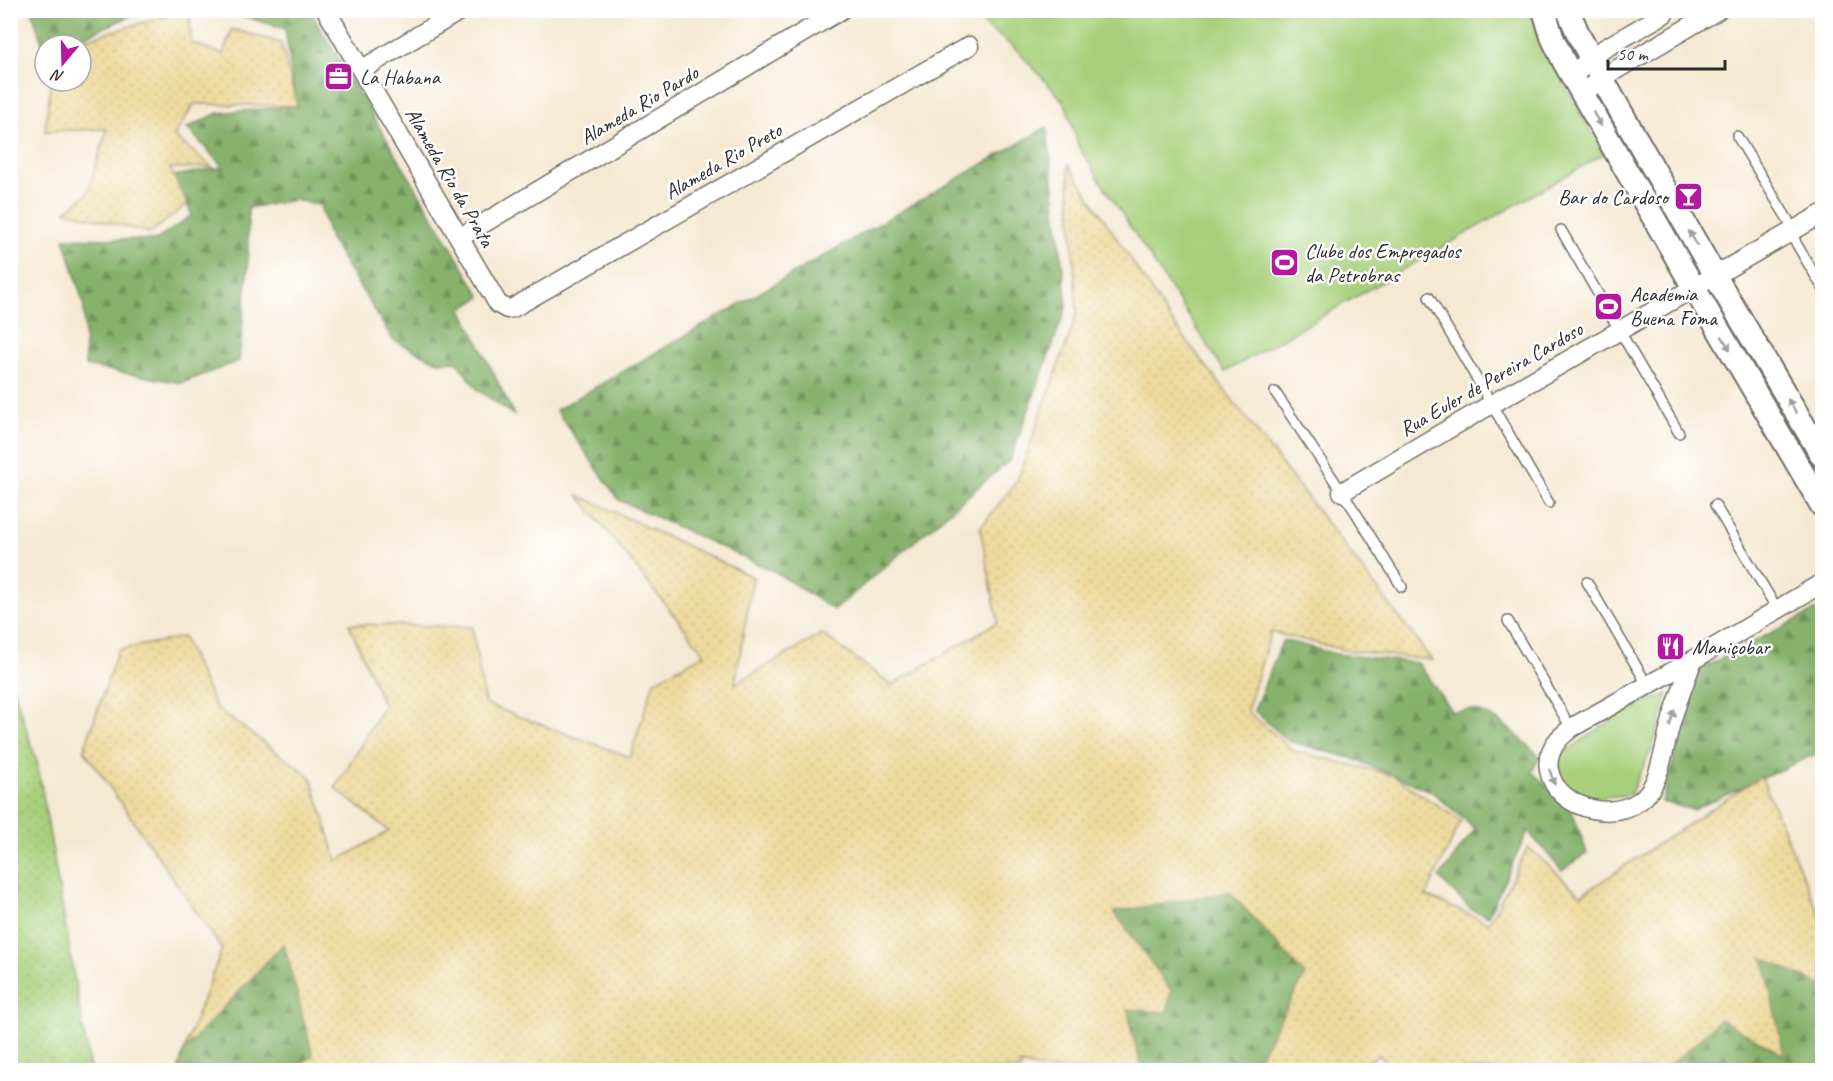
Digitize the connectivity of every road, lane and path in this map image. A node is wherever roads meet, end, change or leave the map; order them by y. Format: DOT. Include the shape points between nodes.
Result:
graph roads {
  1 [pos="326,10"];
  2 [pos="461,10"];
  3 [pos="841,10"];
  4 [pos="1544,10"];
  5 [pos="1568,10"];
  6 [pos="1718,10"];
  7 [pos="1663,12"];
  8 [pos="1675,35"];
  9 [pos="969,46"];
  10 [pos="1590,57"];
  11 [pos="360,70"];
  12 [pos="1602,78"];
  13 [pos="1578,86"];
  14 [pos="1737,136"];
  15 [pos="1822,214"];
  16 [pos="1561,230"];
  17 [pos="1792,232"];
  18 [pos="459,238"];
  19 [pos="1715,276"];
  20 [pos="1822,287"];
  21 [pos="1694,288"];
  22 [pos="1429,297"];
  23 [pos="498,304"];
  24 [pos="1620,331"];
  25 [pos="1275,392"];
  26 [pos="1491,405"];
  27 [pos="1679,433"];
  28 [pos="1822,456"];
  29 [pos="1342,492"];
  30 [pos="1549,503"];
  31 [pos="1715,505"];
  32 [pos="1822,506"];
  33 [pos="1587,582"];
  34 [pos="1822,583"];
  35 [pos="1402,587"];
  36 [pos="1777,609"];
  37 [pos="1508,621"];
  38 [pos="1693,660"];
  39 [pos="1648,686"];
  40 [pos="1572,728"];
  1 -- 11 [label="street, Alameda Rio da Prata"];
  2 -- 11 [label="street"];
  3 -- 18 [label="street, Alameda Rio Pardo"];
  4 -- 13 [label="street" via="1552,37"];
  5 -- 10 [label="street"];
  6 -- 8 [label="street"];
  7 -- 8 [label="street"];
  7 -- 10 [label="street"];
  8 -- 12 [label="street"];
  9 -- 23 [label="street, Alameda Rio Preto" via="513,308"];
  10 -- 12 [label="street"];
  10 -- 13 [label="street"];
  11 -- 18 [label="street, Alameda Rio da Prata"];
  12 -- 13 [label="street"];
  19 -- 12 [label="street, one-way"];
  13 -- 21 [label="street, one-way"];
  14 -- 17 [label="lane"];
  15 -- 17 [label="street, Rua Euler de Pereira Cardoso"];
  16 -- 24 [label="lane"];
  17 -- 19 [label="street, Rua Euler de Pereira Cardoso"];
  17 -- 20 [label="lane"];
  18 -- 23 [label="street, Alameda Rio da Prata"];
  19 -- 21 [label="street, Rua Euler de Pereira Cardoso"];
  28 -- 19 [label="street, one-way"];
  21 -- 24 [label="street, Rua Euler de Pereira Cardoso"];
  21 -- 32 [label="street, one-way"];
  22 -- 26 [label="lane"];
  24 -- 26 [label="street, Rua Euler de Pereira Cardoso"];
  24 -- 27 [label="lane"];
  25 -- 29 [label="lane"];
  26 -- 29 [label="street, Rua Euler de Pereira Cardoso"];
  26 -- 30 [label="lane"];
  29 -- 35 [label="lane"];
  31 -- 36 [label="lane"];
  33 -- 39 [label="lane"];
  34 -- 36 [label="street"];
  36 -- 38 [label="street"];
  37 -- 40 [label="lane"];
  38 -- 39 [label="street"];
  40 -- 38 [label="street, one-way" via="1557,740 1548,764 1551,781 1559,793 1570,802 1608,811 1641,800 1655,779"];
  39 -- 40 [label="street"];
}
